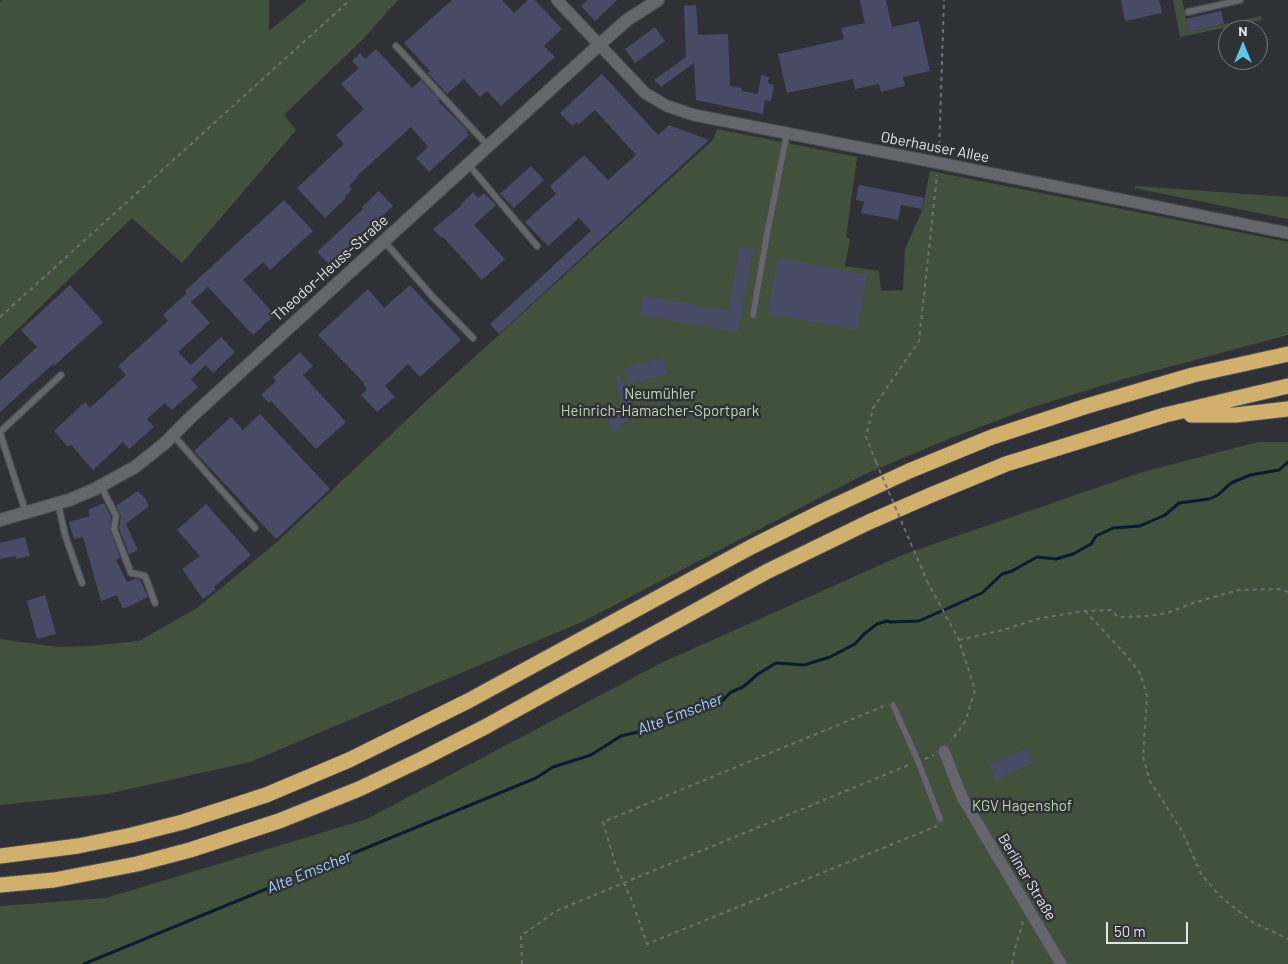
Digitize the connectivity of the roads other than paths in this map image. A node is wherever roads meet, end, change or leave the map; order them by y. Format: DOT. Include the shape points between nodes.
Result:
graph roads {
  1 [pos="557,0"];
  2 [pos="658,0"];
  3 [pos="1240,0"];
  4 [pos="1188,12"];
  5 [pos="599,45"];
  6 [pos="396,46"];
  7 [pos="787,133"];
  8 [pos="488,146"];
  9 [pos="468,164"];
  10 [pos="1288,234"];
  11 [pos="384,241"];
  12 [pos="537,246"];
  13 [pos="753,315"];
  14 [pos="473,338"];
  15 [pos="1288,354"];
  16 [pos="62,375"];
  17 [pos="1288,386"];
  18 [pos="1288,409"];
  19 [pos="1165,415"];
  20 [pos="0,432"];
  21 [pos="173,435"];
  22 [pos="101,486"];
  23 [pos="58,503"];
  24 [pos="26,513"];
  25 [pos="0,520"];
  26 [pos="255,528"];
  27 [pos="82,583"];
  28 [pos="155,603"];
  29 [pos="893,705"];
  30 [pos="944,751"];
  31 [pos="940,819"];
  32 [pos="0,856"];
  33 [pos="0,886"];
  34 [pos="1061,964"];
  1 -- 5 [label="street, Oberhauser Allee"];
  2 -- 5 [label="street, Theodor-Heuss-Straße" via="627,20"];
  3 -- 4 [label="lane"];
  5 -- 7 [label="street, Oberhauser Allee" via="645,93 667,106 694,115"];
  5 -- 8 [label="street, Theodor-Heuss-Straße"];
  6 -- 8 [label="lane"];
  7 -- 10 [label="street, Oberhauser Allee"];
  7 -- 13 [label="lane"];
  8 -- 9 [label="street, Theodor-Heuss-Straße"];
  9 -- 11 [label="street, Theodor-Heuss-Straße"];
  9 -- 12 [label="lane"];
  11 -- 14 [label="lane"];
  11 -- 21 [label="street, Theodor-Heuss-Straße"];
  15 -- 32 [label="highway" via="1193,375 1087,406 992,436 909,471 751,547 468,701 349,760 266,794 132,835"];
  16 -- 20 [label="lane"];
  17 -- 19 [label="highway"];
  18 -- 19 [label="highway" via="1235,415"];
  19 -- 33 [label="highway" via="1006,464 869,522 766,572 484,728 359,789 235,837 137,864 54,880"];
  20 -- 24 [label="lane"];
  21 -- 22 [label="street, Theodor-Heuss-Straße" via="134,467"];
  21 -- 26 [label="lane"];
  22 -- 23 [label="street, Theodor-Heuss-Straße"];
  22 -- 28 [label="lane" via="116,516 114,529 131,573 145,576"];
  23 -- 24 [label="street, Theodor-Heuss-Straße"];
  23 -- 27 [label="lane"];
  24 -- 25 [label="street, Theodor-Heuss-Straße"];
  29 -- 31 [label="lane"];
  30 -- 34 [label="street, Berliner Straße" via="962,797"];
}
